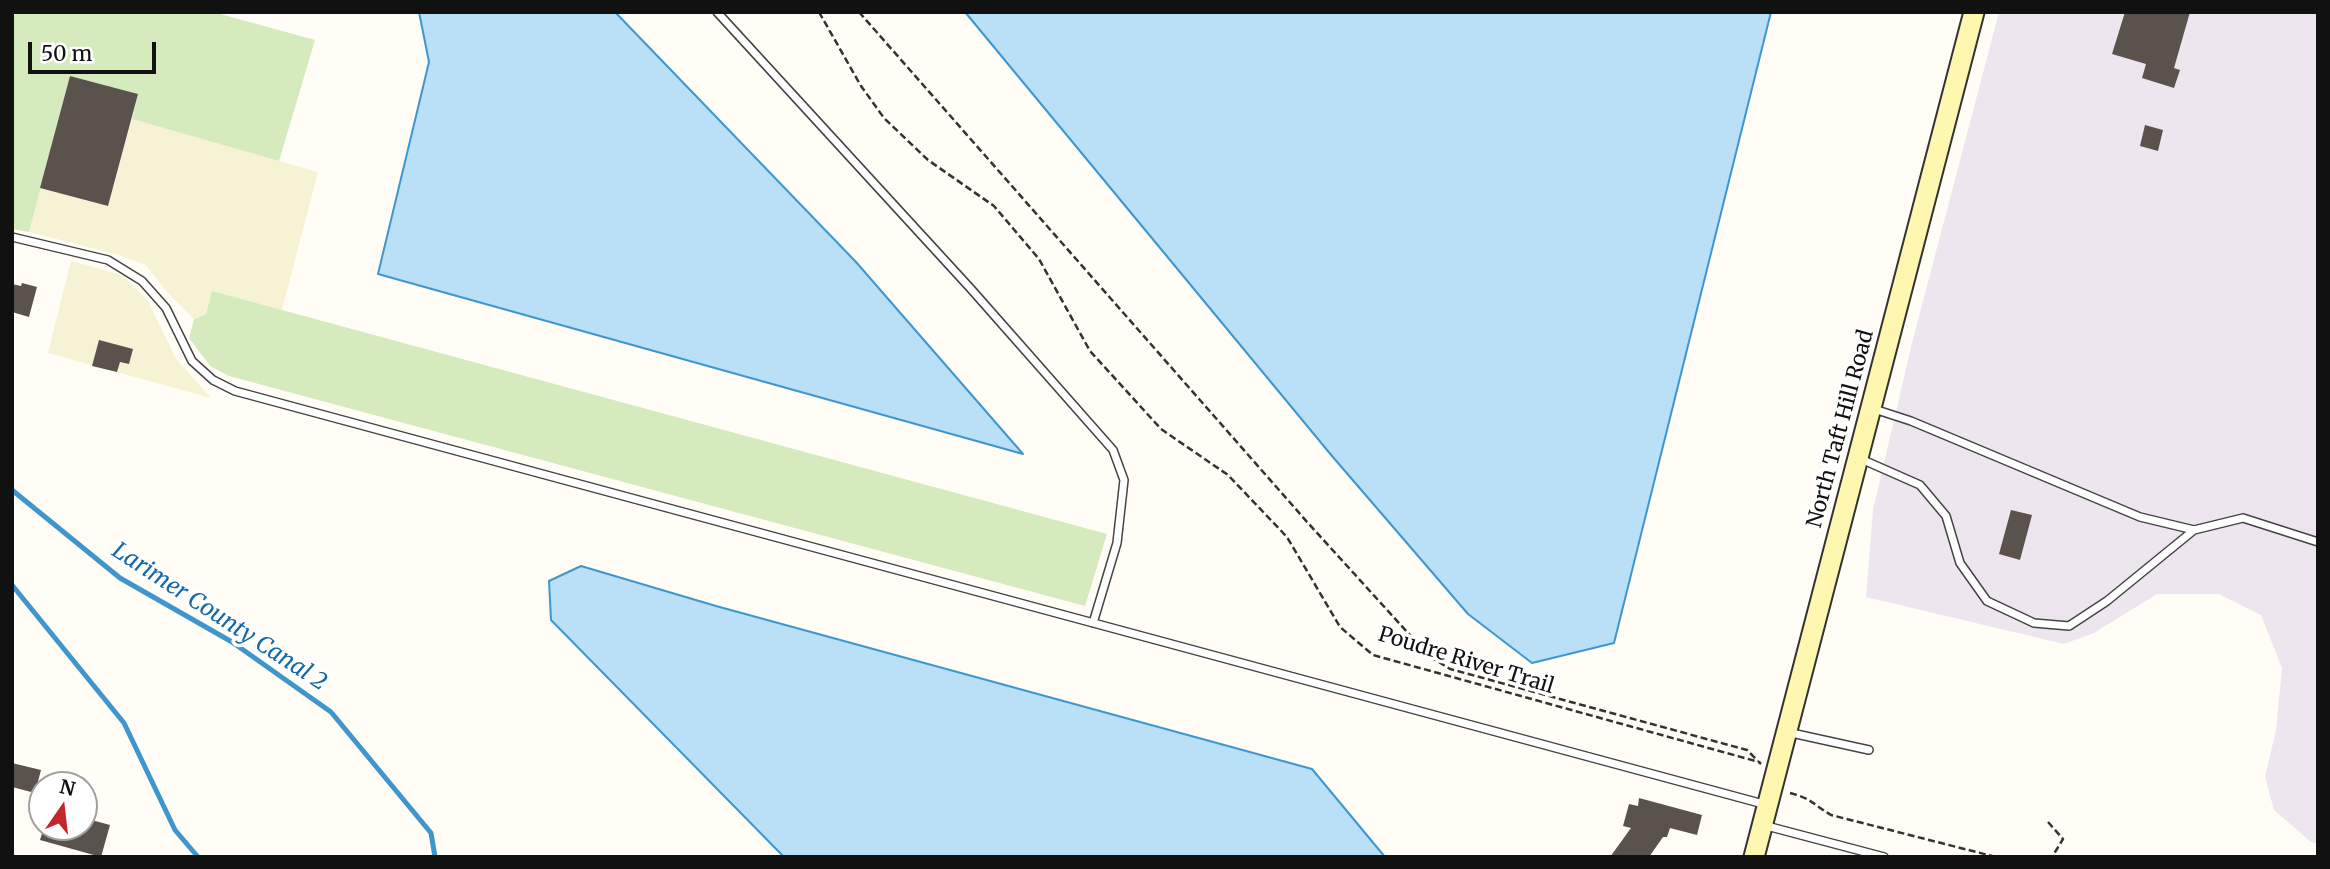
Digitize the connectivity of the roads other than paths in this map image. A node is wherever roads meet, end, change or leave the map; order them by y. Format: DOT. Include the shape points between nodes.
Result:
graph roads {
  1 [pos="717,12"];
  2 [pos="1974,12"];
  3 [pos="12,237"];
  4 [pos="1872,408"];
  5 [pos="1857,458"];
  6 [pos="2194,530"];
  7 [pos="2318,542"];
  8 [pos="1093,623"];
  9 [pos="1787,732"];
  10 [pos="1869,750"];
  11 [pos="1768,805"];
  12 [pos="1762,825"];
  13 [pos="1754,857"];
  14 [pos="1884,857"];
  1 -- 8 [label="lane" via="1113,450 1124,480 1117,543"];
  2 -- 4 [label="main road, North Taft Hill Road"];
  3 -- 8 [label="lane" via="108,260 142,281 166,308 192,361 234,391"];
  4 -- 5 [label="main road, North Taft Hill Road"];
  4 -- 6 [label="lane" via="2140,517"];
  5 -- 6 [label="lane" via="1920,485 1946,516 1960,563 1987,601 2034,623 2069,626"];
  5 -- 9 [label="main road, North Taft Hill Road"];
  6 -- 7 [label="lane" via="2243,518"];
  8 -- 11 [label="lane"];
  9 -- 10 [label="lane"];
  9 -- 11 [label="main road, North Taft Hill Road"];
  11 -- 12 [label="main road, North Taft Hill Road"];
  12 -- 13 [label="main road, North Taft Hill Road"];
  12 -- 14 [label="lane"];
}
